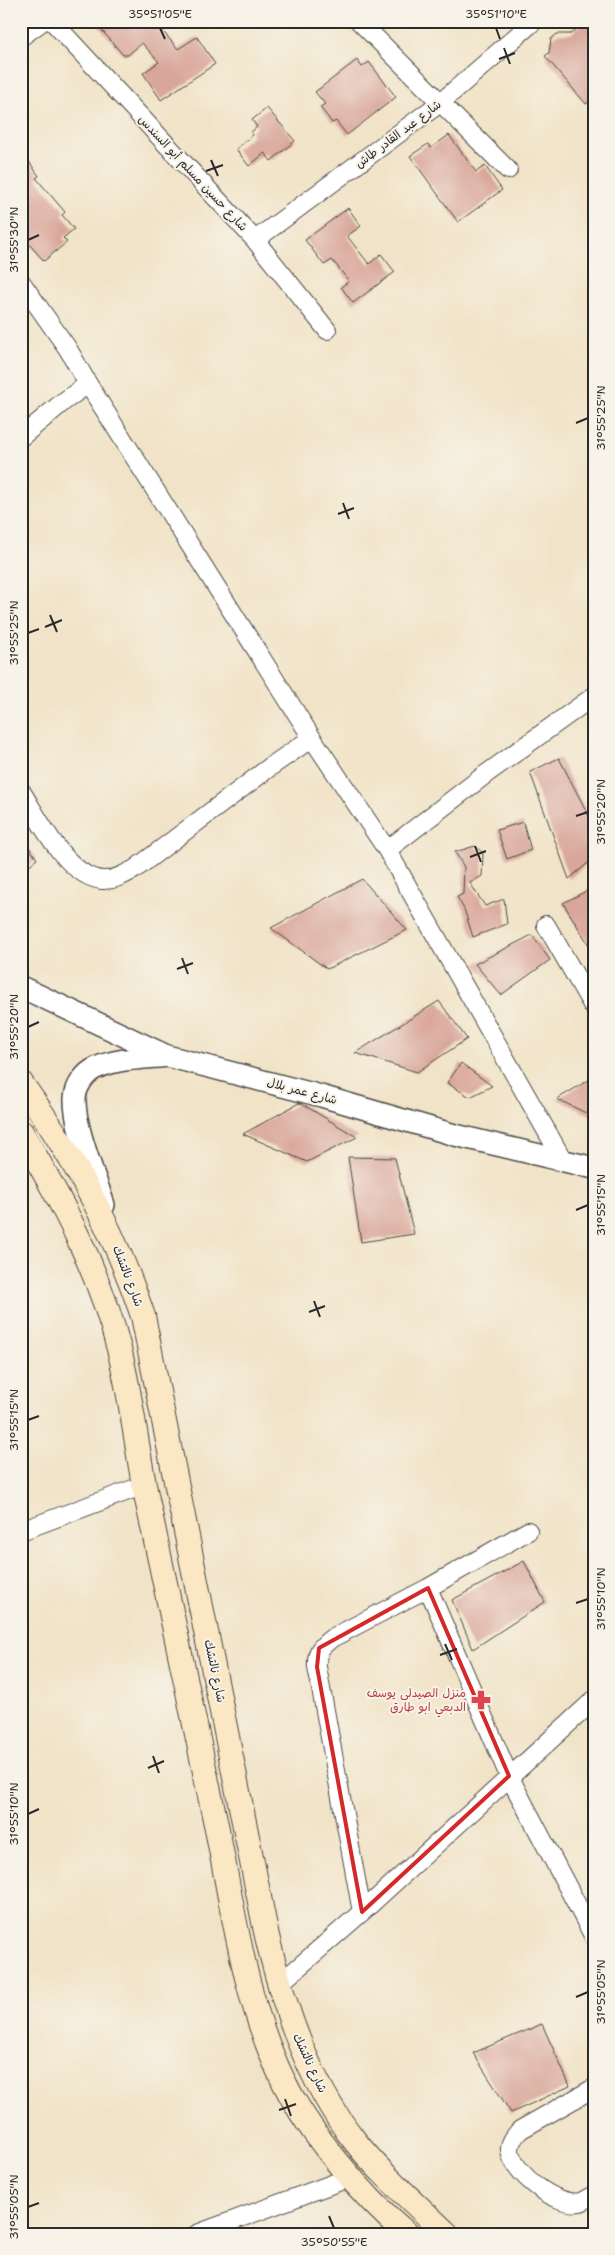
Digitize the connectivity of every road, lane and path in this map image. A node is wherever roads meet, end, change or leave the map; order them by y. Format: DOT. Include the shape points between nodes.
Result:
graph roads {
  1 [pos="42,21"];
  2 [pos="52,21"];
  3 [pos="359,21"];
  4 [pos="534,21"];
  5 [pos="21,37"];
  6 [pos="440,103"];
  7 [pos="508,170"];
  8 [pos="255,240"];
  9 [pos="21,282"];
  10 [pos="327,330"];
  11 [pos="88,384"];
  12 [pos="21,437"];
  13 [pos="594,696"];
  14 [pos="312,738"];
  15 [pos="21,791"];
  16 [pos="387,850"];
  17 [pos="546,925"];
  18 [pos="21,987"];
  19 [pos="594,1008"];
  20 [pos="167,1056"];
  21 [pos="21,1083"];
  22 [pos="21,1132"];
  23 [pos="563,1160"];
  24 [pos="594,1168"];
  25 [pos="113,1236"];
  26 [pos="144,1485"];
  27 [pos="528,1531"];
  28 [pos="21,1532"];
  29 [pos="428,1588"];
  30 [pos="594,1700"];
  31 [pos="509,1776"];
  32 [pos="362,1912"];
  33 [pos="594,1937"];
  34 [pos="278,1985"];
  35 [pos="594,2088"];
  36 [pos="351,2178"];
  37 [pos="594,2195"];
  38 [pos="197,2234"];
  39 [pos="407,2234"];
  40 [pos="447,2234"];
  1 -- 5 [label="street"];
  2 -- 8 [label="street, شارع حسين مسلم أبو السندس"];
  3 -- 6 [label="street"];
  4 -- 6 [label="street, شارع عبد القادر طاش"];
  6 -- 7 [label="street"];
  6 -- 8 [label="street, شارع عبد القادر طاش"];
  8 -- 10 [label="street, شارع حسين مسلم أبو السندس"];
  9 -- 11 [label="street"];
  11 -- 12 [label="street"];
  11 -- 14 [label="street"];
  13 -- 16 [label="street"];
  14 -- 15 [label="street" via="135,869 104,880 90,877 62,854"];
  14 -- 16 [label="street"];
  16 -- 23 [label="street"];
  17 -- 19 [label="street"];
  18 -- 20 [label="street, شارع عمر بلال"];
  20 -- 23 [label="street, شارع عمر بلال" via="455,1135"];
  20 -- 25 [label="street" via="120,1061 94,1068 80,1082 75,1098 80,1128"];
  21 -- 25 [label="main road, شارع نالتشك" via="65,1147"];
  22 -- 26 [label="main road" via="53,1185 92,1267 119,1350"];
  23 -- 24 [label="street, شارع عمر بلال"];
  25 -- 34 [label="main road, شارع نالتشك" via="143,1316 156,1372"];
  26 -- 28 [label="street"];
  26 -- 36 [label="main road" via="248,1985 284,2083 298,2108"];
  27 -- 29 [label="street"];
  29 -- 31 [label="street"];
  29 -- 32 [label="street" via="332,1638 319,1648 316,1656"];
  30 -- 31 [label="street"];
  31 -- 32 [label="street"];
  31 -- 33 [label="street"];
  32 -- 34 [label="street"];
  34 -- 40 [label="main road, شارع نالتشك" via="302,2051 354,2140"];
  35 -- 37 [label="street" via="520,2130 512,2139 510,2149 517,2167 547,2194 571,2202 580,2202"];
  36 -- 38 [label="street"];
  36 -- 39 [label="main road"];
}
